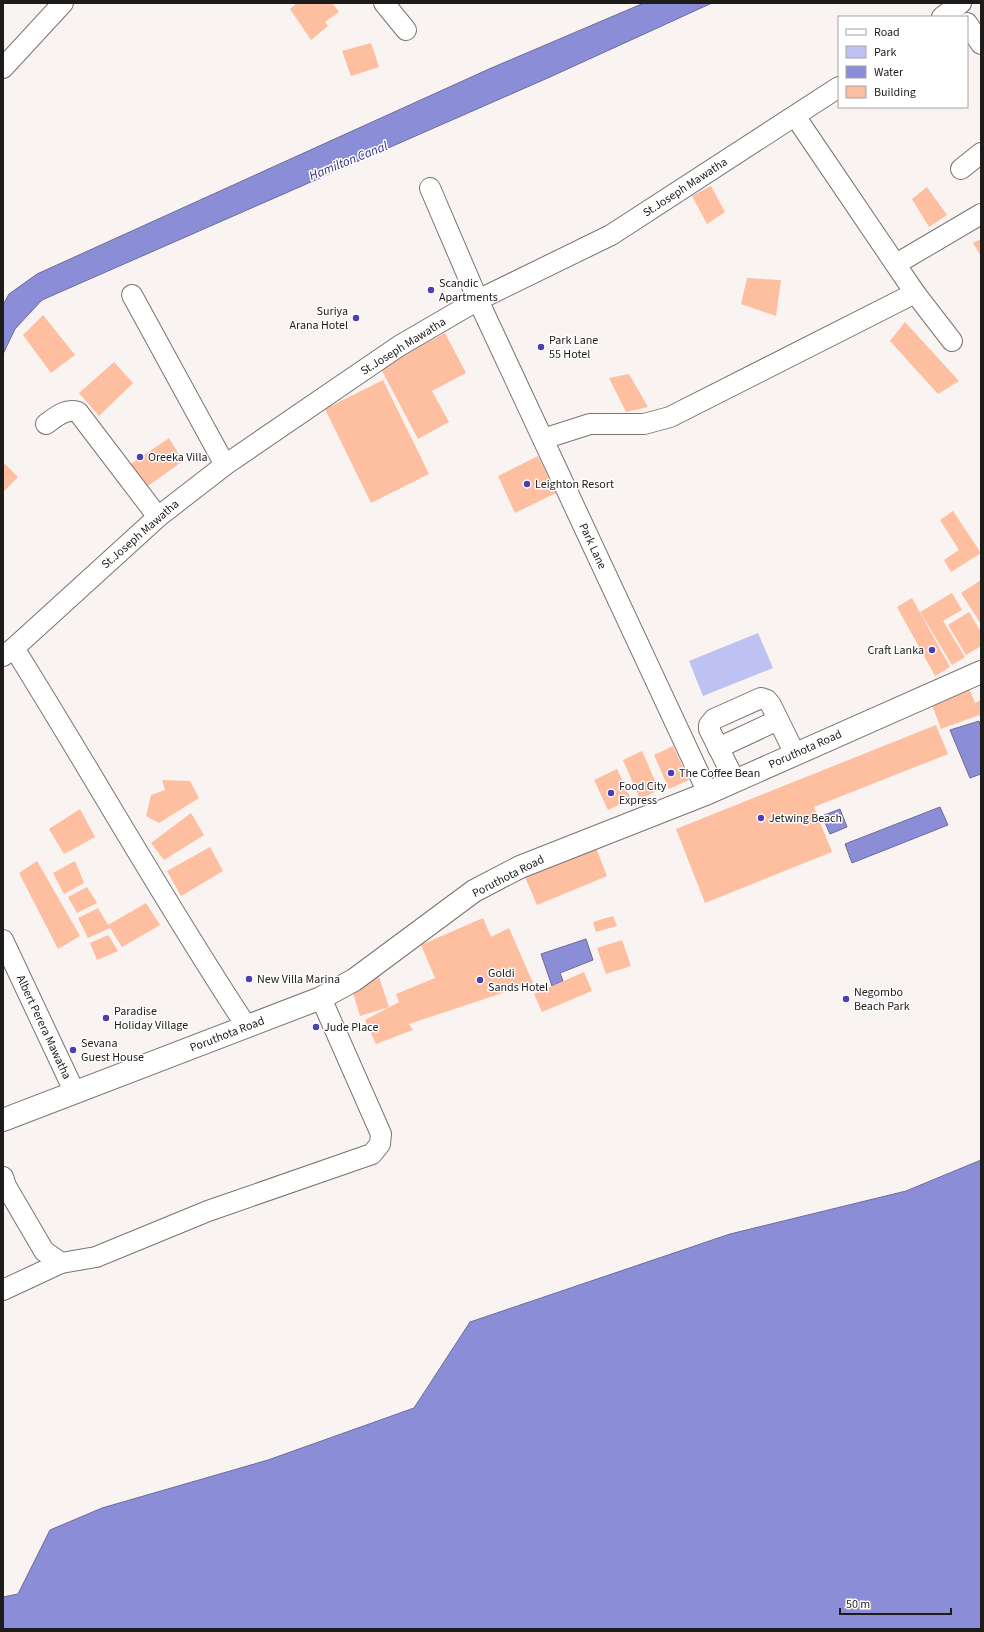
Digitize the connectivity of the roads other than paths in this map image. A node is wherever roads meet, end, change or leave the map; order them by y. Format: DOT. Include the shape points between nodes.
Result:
graph roads {
  1 [pos="63,3"];
  2 [pos="384,3"];
  3 [pos="968,26"];
  4 [pos="406,30"];
  5 [pos="981,44"];
  6 [pos="3,68"];
  7 [pos="838,88"];
  8 [pos="795,116"];
  9 [pos="981,154"];
  10 [pos="961,170"];
  11 [pos="430,188"];
  12 [pos="981,214"];
  13 [pos="896,264"];
  14 [pos="915,293"];
  15 [pos="132,295"];
  16 [pos="478,300"];
  17 [pos="952,341"];
  18 [pos="46,424"];
  19 [pos="543,439"];
  20 [pos="225,465"];
  21 [pos="158,517"];
  22 [pos="8,652"];
  23 [pos="981,672"];
  24 [pos="778,720"];
  25 [pos="718,748"];
  26 [pos="795,754"];
  27 [pos="735,781"];
  28 [pos="708,793"];
  29 [pos="3,940"];
  30 [pos="320,998"];
  31 [pos="246,1027"];
  32 [pos="75,1093"];
  33 [pos="3,1120"];
  34 [pos="3,1177"];
  35 [pos="61,1263"];
  36 [pos="3,1290"];
  1 -- 6 [label="street"];
  2 -- 4 [label="street"];
  3 -- 5 [label="street"];
  7 -- 8 [label="street, St.Joseph Mawatha"];
  8 -- 13 [label="street"];
  8 -- 16 [label="street, St.Joseph Mawatha" via="611,235"];
  9 -- 10 [label="street"];
  11 -- 16 [label="street, Park Lane"];
  12 -- 13 [label="street"];
  13 -- 14 [label="street"];
  14 -- 17 [label="street"];
  14 -- 19 [label="street" via="670,417 644,424 590,424"];
  15 -- 20 [label="street"];
  16 -- 19 [label="street, Park Lane"];
  16 -- 20 [label="street, St.Joseph Mawatha" via="399,346"];
  18 -- 21 [label="street" via="65,411 78,412"];
  19 -- 28 [label="street, Park Lane"];
  20 -- 21 [label="street, St.Joseph Mawatha"];
  21 -- 22 [label="street, St.Joseph Mawatha"];
  22 -- 31 [label="street" via="88,766 204,962"];
  23 -- 26 [label="main road, Poruthota Road"];
  24 -- 25 [label="street"];
  24 -- 25 [label="street" via="771,705 761,698 714,719 709,725 709,730"];
  24 -- 26 [label="street"];
  25 -- 27 [label="street"];
  26 -- 27 [label="main road, Poruthota Road"];
  27 -- 28 [label="main road, Poruthota Road"];
  28 -- 30 [label="main road, Poruthota Road" via="520,867 481,888 354,980"];
  29 -- 32 [label="street, Albert Perera Mawatha"];
  30 -- 31 [label="main road, Poruthota Road"];
  30 -- 35 [label="street" via="381,1134 380,1144 372,1154 208,1211 96,1257"];
  31 -- 32 [label="main road, Poruthota Road"];
  32 -- 33 [label="main road, Poruthota Road"];
  34 -- 35 [label="street" via="44,1251"];
  35 -- 36 [label="street"];
}
